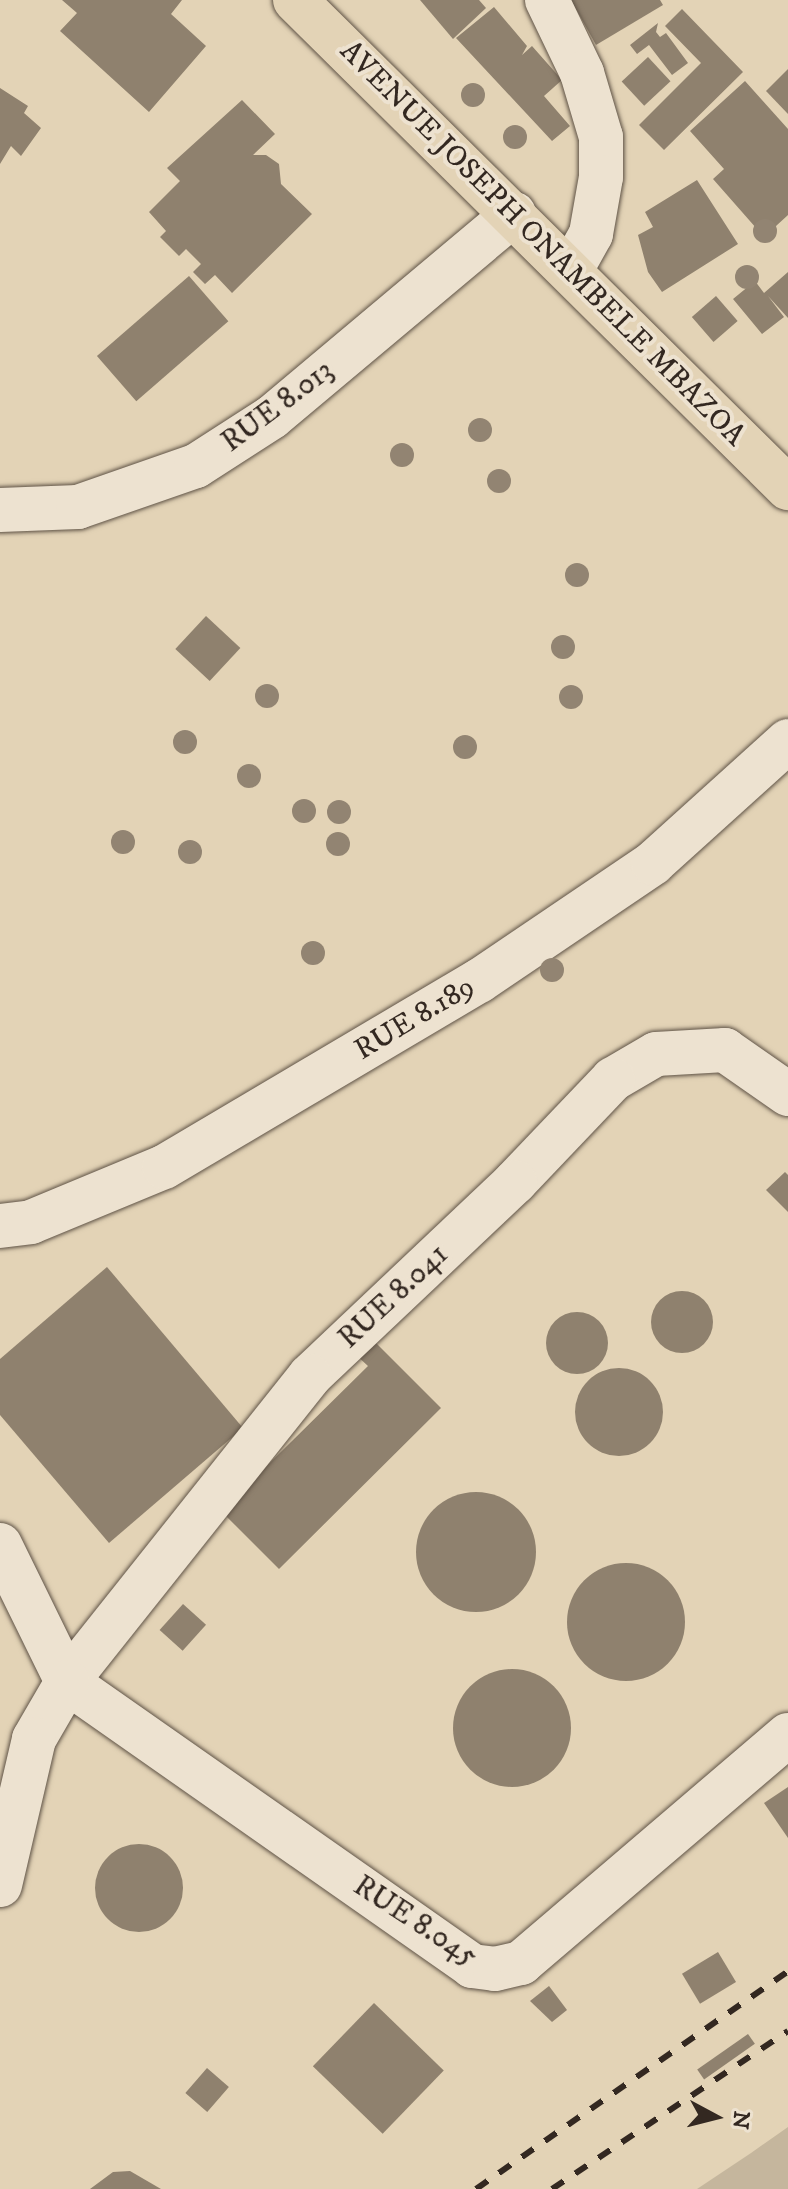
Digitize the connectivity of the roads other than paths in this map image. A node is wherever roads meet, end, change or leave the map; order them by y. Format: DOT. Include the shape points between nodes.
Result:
graph roads {
  1 [pos="295,0"];
  2 [pos="547,0"];
  3 [pos="514,214"];
  4 [pos="571,270"];
  5 [pos="788,488"];
  6 [pos="0,510"];
  7 [pos="788,741"];
  8 [pos="788,1094"];
  9 [pos="0,1226"];
  10 [pos="0,1545"];
  11 [pos="67,1682"];
  12 [pos="788,1735"];
  13 [pos="0,1885"];
  1 -- 3 [label="main road, AVENUE JOSEPH ONAMBELE MBAZOA"];
  2 -- 4 [label="street" via="582,73 601,137 601,177 591,234"];
  3 -- 4 [label="main road, AVENUE JOSEPH ONAMBELE MBAZOA"];
  3 -- 6 [label="street, RUE 8.013" via="272,417 208,459 78,507"];
  4 -- 5 [label="main road, AVENUE JOSEPH ONAMBELE MBAZOA"];
  7 -- 9 [label="street, RUE 8.189" via="653,863 479,981 164,1167 31,1222"];
  8 -- 11 [label="street, RUE 8.041" via="725,1050 656,1054 613,1079 515,1182 310,1376"];
  10 -- 11 [label="street"];
  11 -- 12 [label="street, RUE 8.045" via="472,1966 495,1969 521,1963"];
  11 -- 13 [label="street" via="34,1739"];
}
